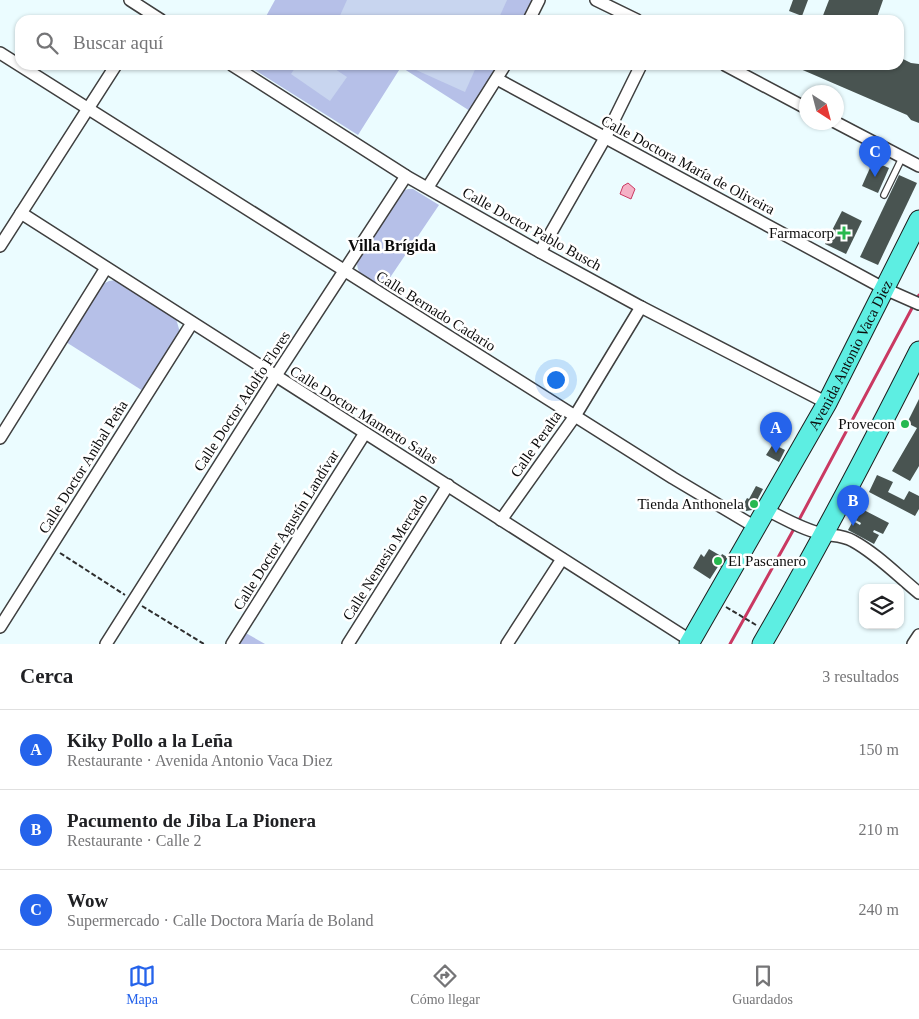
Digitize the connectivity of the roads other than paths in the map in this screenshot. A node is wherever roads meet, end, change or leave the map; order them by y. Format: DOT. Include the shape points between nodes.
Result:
graph roads {
  1 [pos="130,0"];
  2 [pos="539,0"];
  3 [pos="596,0"];
  4 [pos="146,15"];
  5 [pos="531,15"];
  6 [pos="627,15"];
  7 [pos="1,55"];
  8 [pos="15,64"];
  9 [pos="25,70"];
  10 [pos="113,70"];
  11 [pos="240,70"];
  12 [pos="502,70"];
  13 [pos="639,70"];
  14 [pos="734,70"];
  15 [pos="497,79"];
  16 [pos="799,104"];
  17 [pos="88,110"];
  18 [pos="844,127"];
  19 [pos="606,138"];
  20 [pos="902,158"];
  21 [pos="919,166"];
  22 [pos="406,176"];
  23 [pos="428,187"];
  24 [pos="884,195"];
  25 [pos="21,213"];
  26 [pos="919,220"];
  27 [pos="0,246"];
  28 [pos="540,252"];
  29 [pos="106,268"];
  30 [pos="344,271"];
  31 [pos="892,292"];
  32 [pos="919,304"];
  33 [pos="641,307"];
  34 [pos="192,323"];
  35 [pos="919,351"];
  36 [pos="275,376"];
  37 [pos="827,403"];
  38 [pos="575,416"];
  39 [pos="365,433"];
  40 [pos="0,438"];
  41 [pos="448,485"];
  42 [pos="767,510"];
  43 [pos="501,520"];
  44 [pos="757,528"];
  45 [pos="824,534"];
  46 [pos="562,559"];
  47 [pos="919,593"];
  48 [pos="0,627"];
  49 [pos="919,635"];
  50 [pos="691,642"];
  51 [pos="106,644"];
  52 [pos="232,644"];
  53 [pos="348,644"];
  54 [pos="508,644"];
  55 [pos="762,644"];
  56 [pos="913,644"];
  1 -- 4 [label="street"];
  2 -- 5 [label="street"];
  3 -- 6 [label="street"];
  7 -- 8 [label="street, Calle Bernado Cadario"];
  9 -- 17 [label="street, Calle Bernado Cadario"];
  10 -- 17 [label="street"];
  11 -- 22 [label="street, Calle Doctor Pablo Busch"];
  12 -- 15 [label="street"];
  13 -- 19 [label="street"];
  14 -- 16 [label="street"];
  15 -- 19 [label="street, Calle Doctora María de Oliveira"];
  15 -- 23 [label="street"];
  17 -- 25 [label="street"];
  17 -- 30 [label="street, Calle Bernado Cadario"];
  18 -- 20 [label="street"];
  19 -- 28 [label="street"];
  19 -- 31 [label="street, Calle Doctora María de Oliveira"];
  20 -- 21 [label="street"];
  20 -- 24 [label="lane"];
  22 -- 23 [label="street, Calle Doctor Pablo Busch"];
  22 -- 30 [label="street, Calle Doctor Adolfo Flores"];
  23 -- 28 [label="street, Calle Doctor Pablo Busch"];
  25 -- 27 [label="street"];
  25 -- 29 [label="street, Calle Doctor Mamerto Salas"];
  26 -- 31 [label="highway, Avenida Antonio Vaca Diez"];
  28 -- 33 [label="street, Calle Doctor Pablo Busch"];
  29 -- 34 [label="street, Calle Doctor Mamerto Salas"];
  29 -- 40 [label="street"];
  30 -- 36 [label="street, Calle Doctor Adolfo Flores"];
  30 -- 38 [label="street, Calle Bernado Cadario"];
  31 -- 32 [label="street, Calle Doctora María de Oliveira"];
  31 -- 37 [label="highway, Avenida Antonio Vaca Diez"];
  33 -- 37 [label="street, Calle Doctor Pablo Busch"];
  33 -- 38 [label="street, Calle Peralta"];
  34 -- 36 [label="street, Calle Doctor Mamerto Salas"];
  34 -- 48 [label="street, Calle Doctor Anibal Peña"];
  35 -- 45 [label="highway"];
  36 -- 39 [label="street, Calle Doctor Mamerto Salas"];
  36 -- 51 [label="street, Calle Doctor Adolfo Flores"];
  37 -- 42 [label="highway, Avenida Antonio Vaca Diez"];
  38 -- 43 [label="street, Calle Peralta"];
  38 -- 44 [label="street, Calle Bernado Cadario"];
  39 -- 41 [label="street, Calle Doctor Mamerto Salas"];
  39 -- 52 [label="street, Calle Doctor Agustín Landívar"];
  41 -- 43 [label="street, Calle Doctor Mamerto Salas"];
  41 -- 53 [label="street, Calle Nemesio Mercado"];
  42 -- 44 [label="highway, Avenida Antonio Vaca Diez"];
  42 -- 45 [label="street"];
  43 -- 46 [label="street, Calle Doctor Mamerto Salas"];
  44 -- 50 [label="highway, Avenida Antonio Vaca Diez"];
  45 -- 47 [label="street" via="853,540"];
  45 -- 55 [label="highway"];
  46 -- 50 [label="street, Calle Doctor Mamerto Salas"];
  46 -- 54 [label="street"];
  49 -- 56 [label="street"];
}
